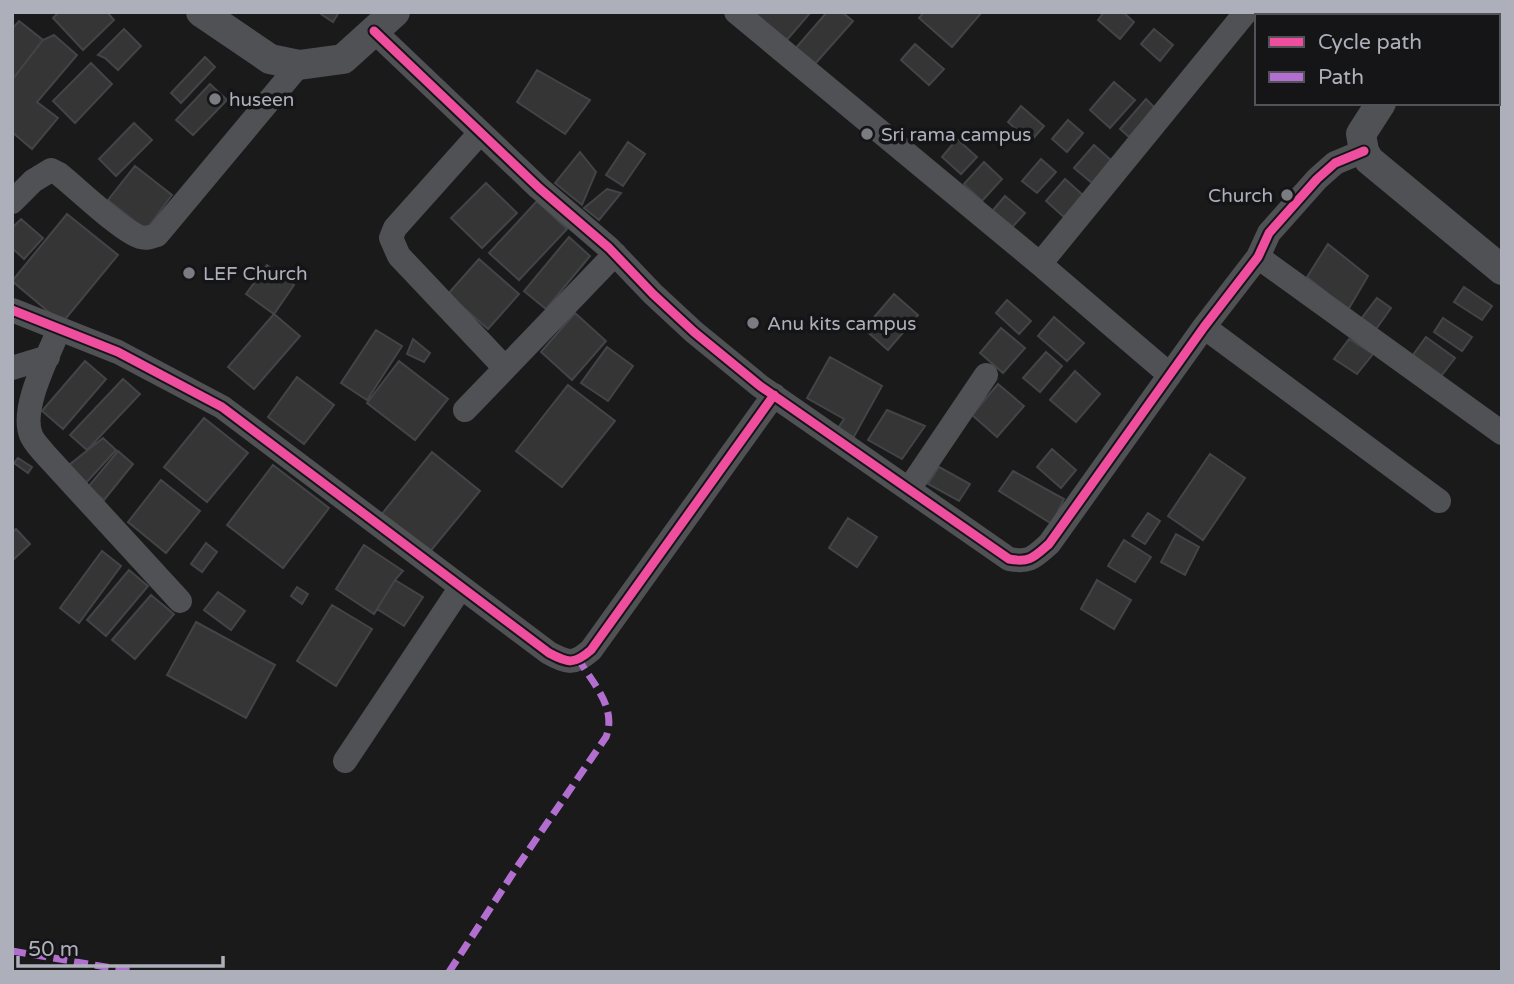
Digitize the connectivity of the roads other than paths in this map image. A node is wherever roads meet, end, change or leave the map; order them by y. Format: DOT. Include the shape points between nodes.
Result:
graph roads {
  1 [pos="201,12"];
  2 [pos="736,12"];
  3 [pos="1246,12"];
  4 [pos="385,22"];
  5 [pos="299,65"];
  6 [pos="1380,105"];
  7 [pos="480,132"];
  8 [pos="1364,151"];
  9 [pos="12,202"];
  10 [pos="615,254"];
  11 [pos="1258,257"];
  12 [pos="1040,264"];
  13 [pos="1502,270"];
  14 [pos="12,310"];
  15 [pos="1204,327"];
  16 [pos="59,329"];
  17 [pos="48,357"];
  18 [pos="12,368"];
  19 [pos="505,368"];
  20 [pos="986,374"];
  21 [pos="1170,375"];
  22 [pos="774,395"];
  23 [pos="465,410"];
  24 [pos="1502,433"];
  25 [pos="909,489"];
  26 [pos="1439,501"];
  27 [pos="461,587"];
  28 [pos="180,601"];
  29 [pos="345,761"];
  1 -- 5 [label="street" via="271,59"];
  2 -- 12 [label="street"];
  3 -- 12 [label="street"];
  4 -- 5 [label="street" via="343,59"];
  4 -- 7 [label="street"];
  5 -- 9 [label="street" via="157,235 139,236 51,170"];
  6 -- 8 [label="street" via="1361,134"];
  7 -- 10 [label="street"];
  7 -- 19 [label="street" via="391,238 400,256"];
  8 -- 11 [label="street" via="1335,163 1317,179 1269,233"];
  8 -- 13 [label="street" via="1369,160"];
  10 -- 19 [label="street"];
  10 -- 22 [label="street" via="694,332"];
  11 -- 15 [label="street"];
  11 -- 24 [label="street"];
  12 -- 21 [label="street"];
  14 -- 16 [label="street"];
  15 -- 21 [label="street"];
  15 -- 26 [label="street"];
  16 -- 17 [label="street"];
  16 -- 27 [label="street" via="118,352 222,407"];
  17 -- 18 [label="street"];
  17 -- 28 [label="street" via="30,402 31,435"];
  19 -- 23 [label="street"];
  20 -- 25 [label="street"];
  21 -- 25 [label="street" via="1049,544 1033,558 1022,562 1009,559"];
  22 -- 25 [label="street"];
  22 -- 27 [label="street" via="591,650 579,660 565,661 549,653"];
  27 -- 29 [label="street"];
}
